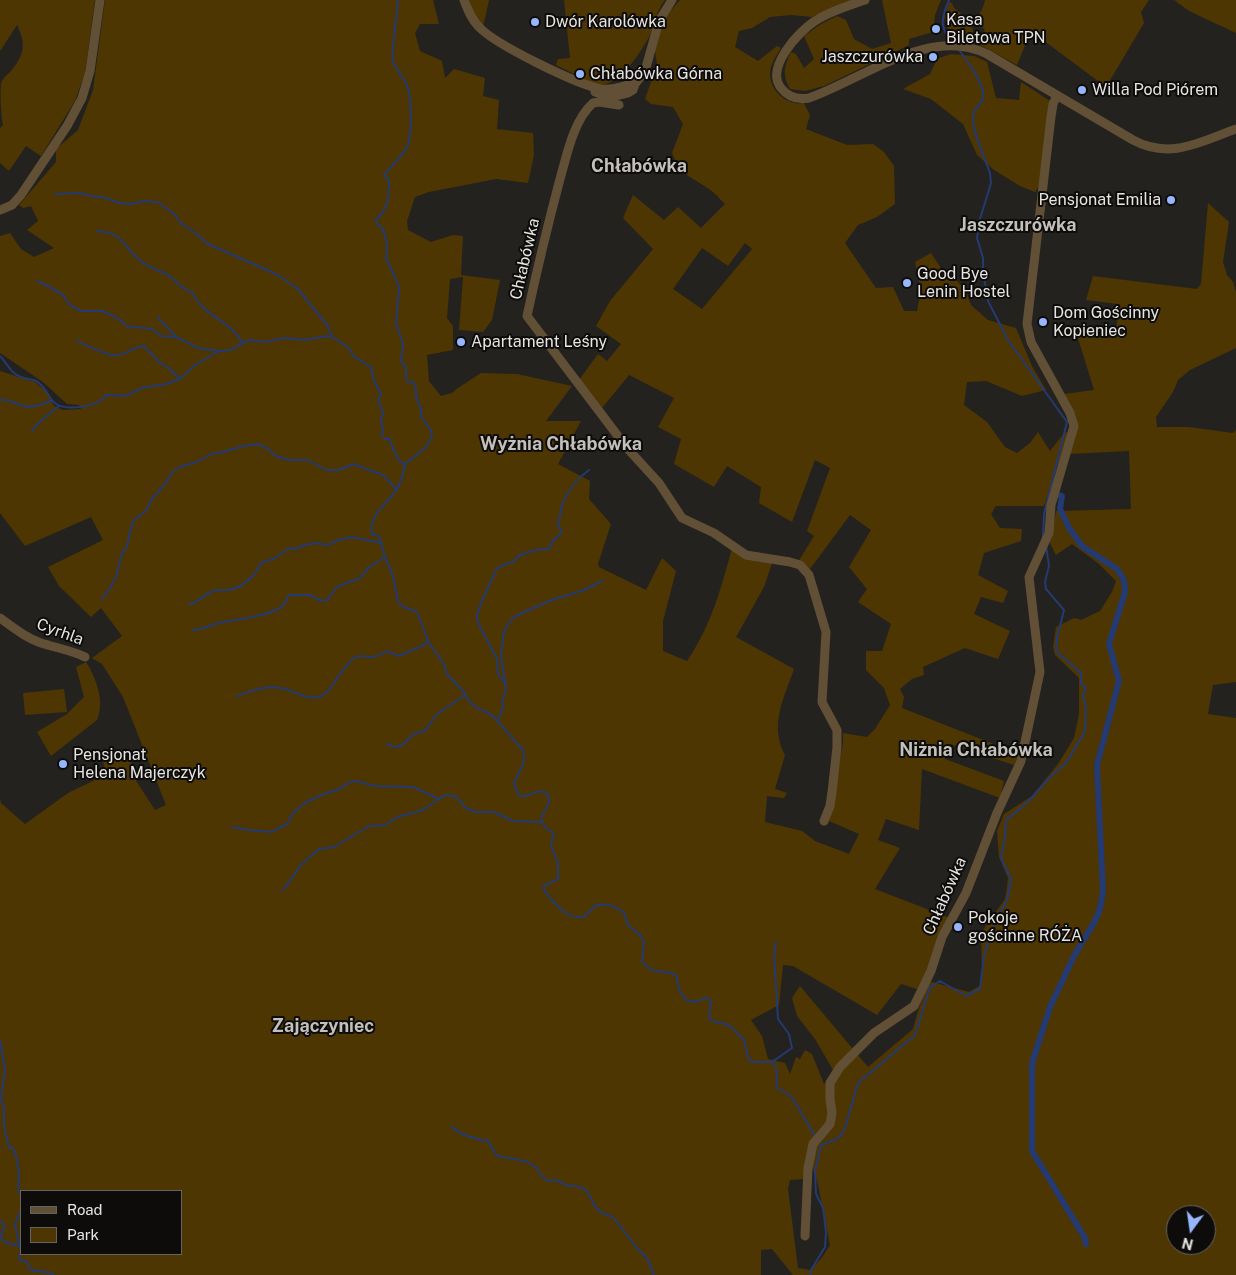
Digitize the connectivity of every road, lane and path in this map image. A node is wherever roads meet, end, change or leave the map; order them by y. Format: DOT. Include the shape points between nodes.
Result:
graph roads {
  1 [pos="100,0"];
  2 [pos="464,0"];
  3 [pos="672,0"];
  4 [pos="865,0"];
  5 [pos="1057,95"];
  6 [pos="620,105"];
  7 [pos="1236,129"];
  8 [pos="0,210"];
  9 [pos="0,618"];
  10 [pos="85,657"];
  11 [pos="824,822"];
  12 [pos="805,1236"];
  1 -- 8 [label="street" via="89,75 82,98 18,199"];
  2 -- 3 [label="street" via="473,20 489,36 600,94 613,96 633,90 646,71 659,21"];
  4 -- 5 [label="street" via="816,20 795,41 776,69 777,81 786,93 796,98 809,98 885,64 948,46 969,47 986,54"];
  5 -- 7 [label="street" via="1152,148 1179,148"];
  5 -- 12 [label="street, Chłabówka" via="1051,117 1027,324 1028,334 1062,396 1074,430 1051,505 1049,533 1029,577 1040,672 1021,761 914,1006 874,1033 840,1067 830,1083 830,1124 813,1144 808,1168"];
  6 -- 11 [label="street, Chłabówka" via="593,103 571,139 527,316 627,448 659,483 682,518 714,533 746,555 790,562 809,575 826,632 822,702 836,730 832,792"];
  9 -- 10 [label="street, Cyrhla" via="28,638"];
}
